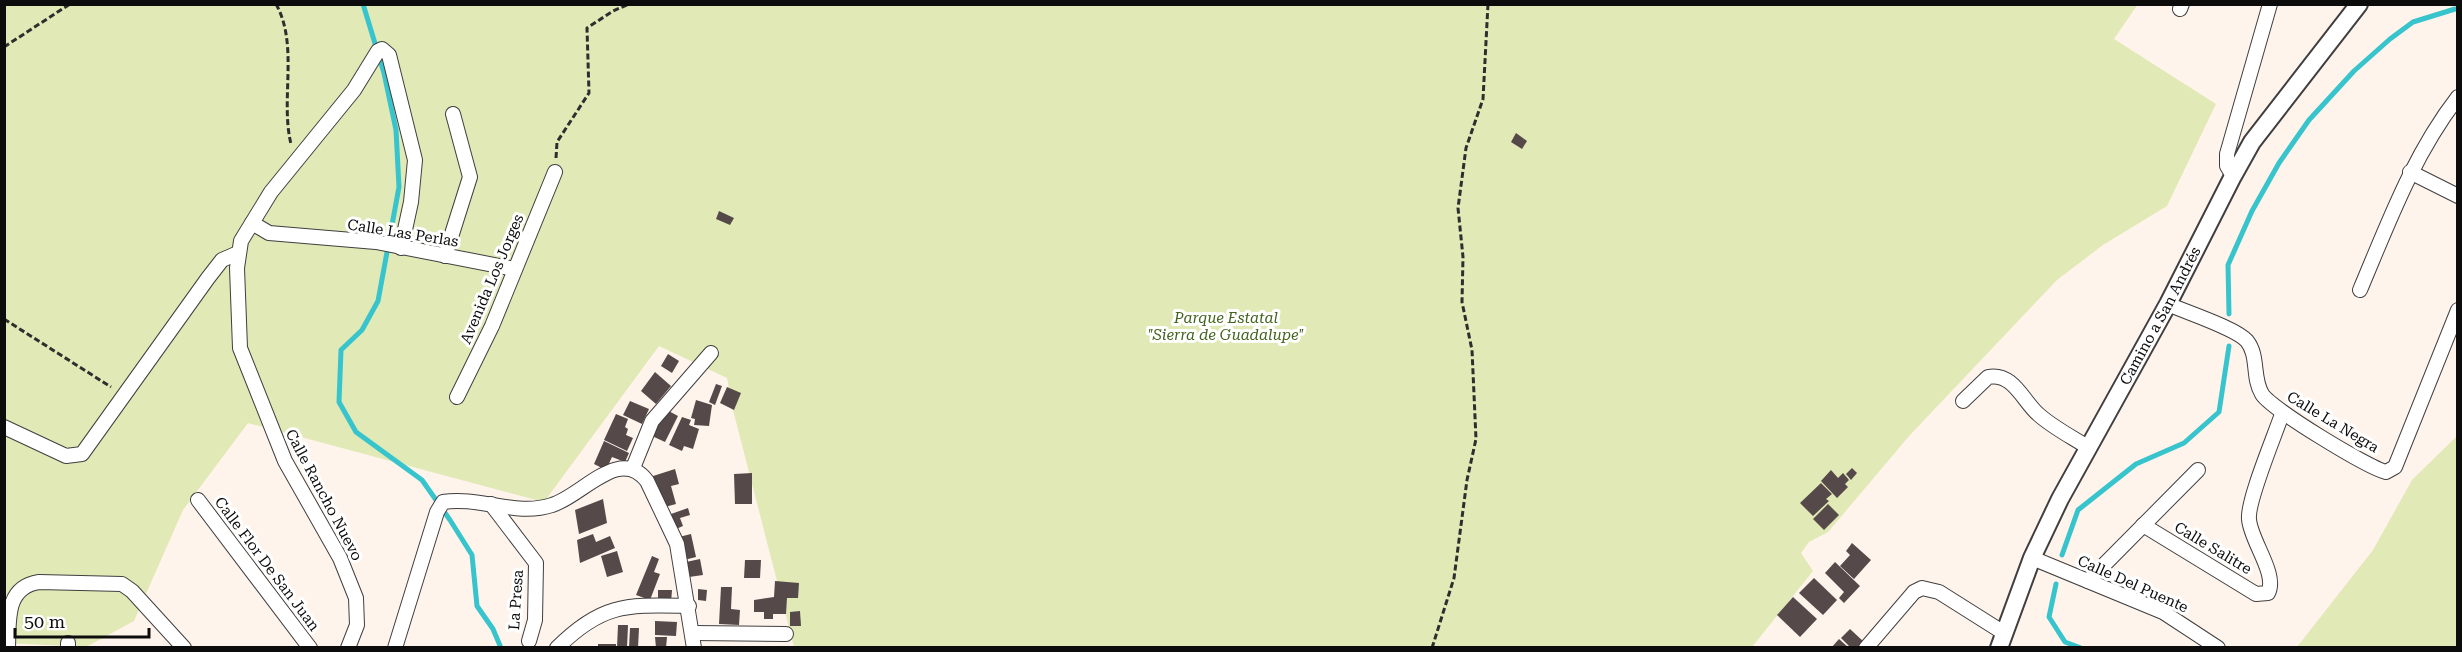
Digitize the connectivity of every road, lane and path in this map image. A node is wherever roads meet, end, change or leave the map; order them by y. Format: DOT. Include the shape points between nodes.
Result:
graph roads {
  1 [pos="70,4"];
  2 [pos="276,4"];
  3 [pos="628,4"];
  4 [pos="1488,4"];
  5 [pos="2270,4"];
  6 [pos="2359,4"];
  7 [pos="4,47"];
  8 [pos="2457,97"];
  9 [pos="453,114"];
  10 [pos="295,160"];
  11 [pos="555,172"];
  12 [pos="2410,172"];
  13 [pos="2233,176"];
  14 [pos="2457,196"];
  15 [pos="252,223"];
  16 [pos="401,248"];
  17 [pos="238,253"];
  18 [pos="445,256"];
  19 [pos="515,269"];
  20 [pos="2360,290"];
  21 [pos="2168,304"];
  22 [pos="2457,310"];
  23 [pos="4,319"];
  24 [pos="711,353"];
  25 [pos="125,396"];
  26 [pos="457,397"];
  27 [pos="1963,401"];
  28 [pos="2283,414"];
  29 [pos="4,427"];
  30 [pos="2089,448"];
  31 [pos="633,468"];
  32 [pos="2198,470"];
  33 [pos="198,500"];
  34 [pos="491,504"];
  35 [pos="2142,525"];
  36 [pos="2032,558"];
  37 [pos="2088,581"];
  38 [pos="689,606"];
  39 [pos="693,633"];
  40 [pos="786,634"];
  41 [pos="2001,640"];
  42 [pos="529,641"];
  43 [pos="8,648"];
  44 [pos="184,648"];
  45 [pos="310,648"];
  46 [pos="348,648"];
  47 [pos="395,648"];
  48 [pos="557,648"];
  49 [pos="694,648"];
  50 [pos="1432,648"];
  51 [pos="1866,648"];
  52 [pos="2218,648"];
  1 -- 7 [label="path"];
  2 -- 10 [label="path" via="284,19 286,123"];
  3 -- 11 [label="path" via="587,28 589,93 557,142"];
  4 -- 50 [label="path" via="1483,99 1466,148 1458,208 1462,302 1473,350 1476,439 1454,578"];
  5 -- 13 [label="street" via="2227,154 2227,166"];
  6 -- 13 [label="street, Camino a San Andrés" via="2252,142"];
  8 -- 12 [label="street"];
  9 -- 18 [label="street" via="470,177"];
  10 -- 15 [label="street"];
  10 -- 16 [label="street" via="354,90 378,51 386,51 415,160"];
  11 -- 19 [label="street, Avenida Los Jorges"];
  12 -- 14 [label="street"];
  12 -- 20 [label="street"];
  13 -- 21 [label="street, Camino a San Andrés"];
  15 -- 16 [label="street, Calle Las Perlas" via="269,233 376,242"];
  15 -- 17 [label="street"];
  16 -- 18 [label="street, Calle Las Perlas"];
  17 -- 25 [label="street" via="222,260"];
  17 -- 46 [label="street, Calle Rancho Nuevo" via="240,348 285,461 340,558 354,591 357,625"];
  18 -- 19 [label="street, Calle Las Perlas"];
  19 -- 26 [label="street, Avenida Los Jorges"];
  21 -- 28 [label="street, Calle La Negra" via="2247,341 2262,395"];
  21 -- 30 [label="street, Camino a San Andrés"];
  22 -- 28 [label="street, Calle La Negra" via="2390,471 2382,471"];
  23 -- 25 [label="path"];
  24 -- 31 [label="street" via="652,421"];
  25 -- 29 [label="street" via="87,451 74,457"];
  27 -- 30 [label="street" via="1988,377 2003,378 2017,388 2037,414"];
  28 -- 35 [label="street, Calle Salitre" via="2248,515 2268,574 2268,593 2256,594"];
  30 -- 36 [label="street, Camino a San Andrés"];
  31 -- 34 [label="street" via="616,469 562,501 542,508"];
  31 -- 38 [label="street" via="647,481 677,544"];
  32 -- 35 [label="street"];
  33 -- 45 [label="street, Calle Flor De San Juan"];
  34 -- 42 [label="street, La Presa" via="536,563 534,620"];
  34 -- 47 [label="street" via="455,501 441,505"];
  35 -- 37 [label="street"];
  36 -- 37 [label="street, Calle Del Puente"];
  36 -- 41 [label="street, Camino a San Andrés"];
  37 -- 52 [label="street, Calle Del Puente" via="2163,612"];
  38 -- 39 [label="street"];
  38 -- 48 [label="street" via="642,605 611,610 588,620"];
  39 -- 40 [label="street"];
  39 -- 49 [label="street"];
  41 -- 51 [label="street" via="1939,592 1922,588 1914,592"];
  43 -- 44 [label="street" via="11,603 15,594 29,584 113,582 128,587"];
}
